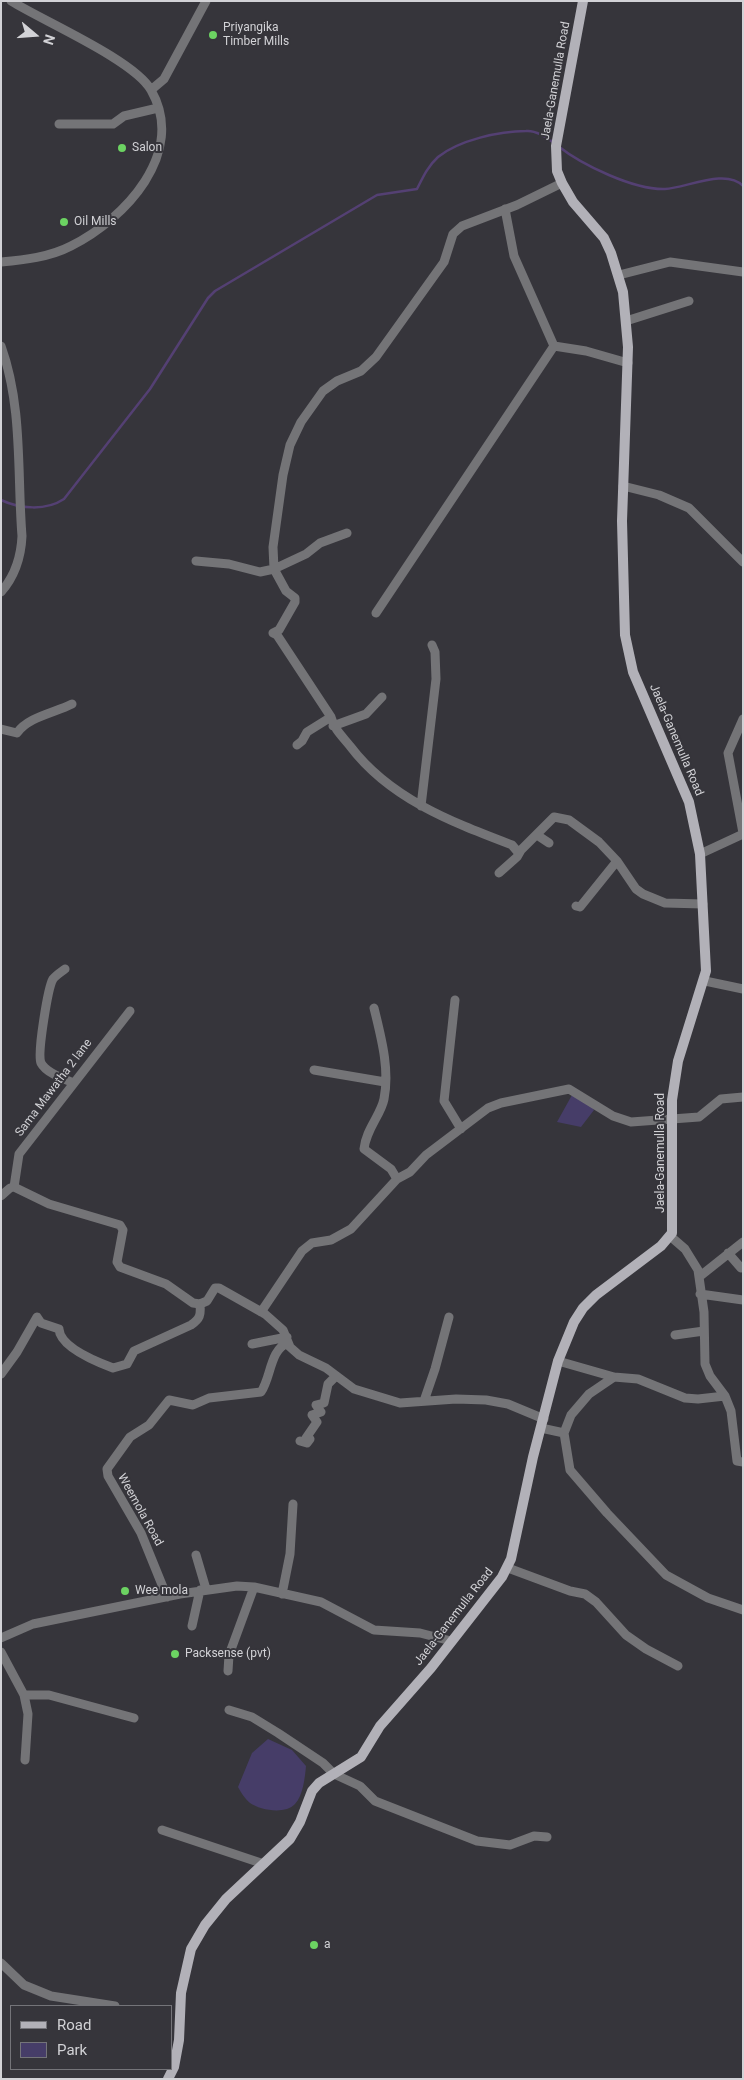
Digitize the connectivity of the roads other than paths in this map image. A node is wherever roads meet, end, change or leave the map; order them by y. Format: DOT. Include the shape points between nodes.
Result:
graph roads {
  1 [pos="11,1"];
  2 [pos="206,1"];
  3 [pos="582,1"];
  4 [pos="151,90"];
  5 [pos="158,108"];
  6 [pos="60,124"];
  7 [pos="562,183"];
  8 [pos="505,209"];
  9 [pos="1,262"];
  10 [pos="743,272"];
  11 [pos="619,275"];
  12 [pos="689,301"];
  13 [pos="626,320"];
  14 [pos="1,346"];
  15 [pos="554,346"];
  16 [pos="628,363"];
  17 [pos="624,486"];
  18 [pos="347,533"];
  19 [pos="196,561"];
  20 [pos="743,562"];
  21 [pos="274,569"];
  22 [pos="1,592"];
  23 [pos="376,613"];
  24 [pos="432,645"];
  25 [pos="382,697"];
  26 [pos="72,704"];
  27 [pos="743,719"];
  28 [pos="332,722"];
  29 [pos="1,729"];
  30 [pos="297,745"];
  31 [pos="422,806"];
  32 [pos="743,834"];
  33 [pos="537,835"];
  34 [pos="549,844"];
  35 [pos="521,850"];
  36 [pos="700,854"];
  37 [pos="618,862"];
  38 [pos="499,873"];
  39 [pos="703,904"];
  40 [pos="576,906"];
  41 [pos="65,969"];
  42 [pos="705,981"];
  43 [pos="743,989"];
  44 [pos="455,1000"];
  45 [pos="374,1008"];
  46 [pos="130,1011"];
  47 [pos="314,1070"];
  48 [pos="384,1082"];
  49 [pos="74,1083"];
  50 [pos="743,1098"];
  51 [pos="672,1119"];
  52 [pos="461,1128"];
  53 [pos="397,1179"];
  54 [pos="14,1187"];
  55 [pos="1,1196"];
  56 [pos="670,1236"];
  57 [pos="743,1242"];
  58 [pos="728,1253"];
  59 [pos="741,1268"];
  60 [pos="699,1277"];
  61 [pos="700,1294"];
  62 [pos="743,1300"];
  63 [pos="200,1304"];
  64 [pos="261,1312"];
  65 [pos="449,1317"];
  66 [pos="704,1331"];
  67 [pos="675,1335"];
  68 [pos="288,1340"];
  69 [pos="252,1344"];
  70 [pos="558,1361"];
  71 [pos="1,1374"];
  72 [pos="336,1376"];
  73 [pos="614,1377"];
  74 [pos="725,1396"];
  75 [pos="424,1401"];
  76 [pos="543,1423"];
  77 [pos="564,1433"];
  78 [pos="300,1441"];
  79 [pos="743,1462"];
  80 [pos="293,1504"];
  81 [pos="196,1556"];
  82 [pos="508,1568"];
  83 [pos="254,1587"];
  84 [pos="203,1590"];
  85 [pos="282,1594"];
  86 [pos="167,1597"];
  87 [pos="743,1610"];
  88 [pos="192,1626"];
  89 [pos="1,1638"];
  90 [pos="451,1641"];
  91 [pos="1,1652"];
  92 [pos="678,1666"];
  93 [pos="228,1671"];
  94 [pos="24,1695"];
  95 [pos="229,1710"];
  96 [pos="134,1718"];
  97 [pos="25,1760"];
  98 [pos="334,1774"];
  99 [pos="162,1830"];
  100 [pos="546,1837"];
  101 [pos="264,1864"];
  102 [pos="2,1966"];
  103 [pos="109,2005"];
  104 [pos="176,2012"];
  105 [pos="172,2068"];
  1 -- 4 [label="street" via="120,62"];
  2 -- 4 [label="street" via="164,79"];
  3 -- 7 [label="main road, Jaela-Ganemulla Road" via="556,156"];
  4 -- 5 [label="street"];
  5 -- 6 [label="street" via="124,116 113,124"];
  5 -- 9 [label="street" via="163,140 153,169 126,207 71,246 28,260"];
  7 -- 8 [label="street"];
  7 -- 11 [label="main road, Jaela-Ganemulla Road" via="573,202 604,238"];
  8 -- 15 [label="street" via="514,256"];
  8 -- 21 [label="street" via="462,226 453,234 444,262 376,357 361,371 323,391 301,422 290,445 283,475 273,546"];
  10 -- 11 [label="street" via="670,262"];
  11 -- 13 [label="main road, Jaela-Ganemulla Road"];
  12 -- 13 [label="street"];
  13 -- 16 [label="main road, Jaela-Ganemulla Road"];
  14 -- 22 [label="street" via="11,374 16,415 22,536 15,570"];
  15 -- 16 [label="street"];
  15 -- 23 [label="street"];
  16 -- 17 [label="main road, Jaela-Ganemulla Road"];
  17 -- 20 [label="street" via="659,495 689,508"];
  17 -- 36 [label="main road, Jaela-Ganemulla Road" via="624,614 629,658 689,802"];
  18 -- 21 [label="street" via="320,543 306,554"];
  19 -- 21 [label="street" via="229,564 260,572"];
  21 -- 28 [label="street" via="295,602 280,630 273,633"];
  24 -- 31 [label="street" via="436,679"];
  25 -- 28 [label="street" via="366,714"];
  26 -- 29 [label="street" via="24,724 17,733"];
  27 -- 32 [label="street" via="728,754"];
  28 -- 30 [label="street" via="308,732"];
  28 -- 31 [label="street" via="365,766"];
  31 -- 35 [label="street" via="441,818 512,845 517,852"];
  32 -- 36 [label="street"];
  33 -- 34 [label="street"];
  33 -- 35 [label="street"];
  33 -- 37 [label="street" via="554,817 569,820 599,842"];
  35 -- 38 [label="street"];
  36 -- 39 [label="main road, Jaela-Ganemulla Road"];
  37 -- 39 [label="street" via="636,890 643,894 665,902"];
  37 -- 40 [label="street" via="580,906"];
  39 -- 42 [label="main road, Jaela-Ganemulla Road"];
  41 -- 49 [label="street" via="53,980 51,987 40,1058 42,1065"];
  42 -- 43 [label="street"];
  42 -- 51 [label="main road, Jaela-Ganemulla Road" via="678,1061"];
  44 -- 52 [label="street" via="444,1101"];
  45 -- 48 [label="street" via="385,1056"];
  46 -- 49 [label="street, Sama Mawatha 2 lane"];
  47 -- 48 [label="street"];
  48 -- 53 [label="street" via="384,1101 365,1140 364,1149 391,1168"];
  49 -- 54 [label="street, Sama Mawatha 2 lane" via="19,1154"];
  50 -- 51 [label="street" via="721,1100 699,1117"];
  51 -- 52 [label="street" via="631,1122 575,1090 563,1088 488,1108"];
  51 -- 56 [label="main road, Jaela-Ganemulla Road" via="673,1220"];
  52 -- 53 [label="street" via="410,1172"];
  53 -- 64 [label="street" via="351,1228 331,1240 312,1243 302,1251"];
  54 -- 55 [label="street"];
  54 -- 63 [label="street" via="48,1204 120,1225 123,1230 117,1262 120,1266 159,1281 193,1303"];
  56 -- 60 [label="street" via="691,1258"];
  56 -- 70 [label="main road, Jaela-Ganemulla Road" via="582,1308"];
  57 -- 58 [label="street"];
  58 -- 59 [label="street"];
  58 -- 60 [label="street"];
  60 -- 61 [label="street"];
  61 -- 62 [label="street"];
  61 -- 66 [label="street"];
  63 -- 64 [label="street" via="218,1288"];
  63 -- 71 [label="street" via="198,1320 191,1326 134,1351 128,1364 113,1368 78,1351 63,1340 59,1328 41,1322 37,1317"];
  64 -- 68 [label="street" via="283,1330"];
  65 -- 75 [label="street"];
  66 -- 67 [label="street"];
  66 -- 74 [label="street" via="705,1364"];
  68 -- 69 [label="street"];
  68 -- 72 [label="street" via="299,1354"];
  68 -- 86 [label="street, Weemola Road" via="277,1352 261,1392 217,1396 193,1405 170,1400 149,1426 130,1437 107,1469 141,1532"];
  70 -- 73 [label="street"];
  70 -- 76 [label="main road, Jaela-Ganemulla Road"];
  72 -- 75 [label="street" via="366,1394 400,1403"];
  72 -- 78 [label="street" via="328,1384 324,1403 316,1405 321,1412 312,1415 317,1422 306,1438 310,1439 307,1443"];
  73 -- 74 [label="street" via="638,1379 685,1398"];
  73 -- 77 [label="street" via="580,1402"];
  74 -- 79 [label="street" via="731,1411 737,1461"];
  75 -- 76 [label="street" via="486,1400 508,1404"];
  76 -- 77 [label="street"];
  76 -- 82 [label="main road, Jaela-Ganemulla Road"];
  77 -- 87 [label="street" via="570,1470 666,1575 708,1598"];
  80 -- 85 [label="street" via="290,1554"];
  81 -- 84 [label="street"];
  82 -- 90 [label="main road, Jaela-Ganemulla Road"];
  82 -- 92 [label="street" via="585,1594 626,1635 646,1650"];
  83 -- 84 [label="street"];
  83 -- 85 [label="street"];
  83 -- 93 [label="street" via="229,1655"];
  84 -- 86 [label="street"];
  84 -- 88 [label="street"];
  85 -- 90 [label="street" via="321,1602 374,1630 420,1633"];
  86 -- 89 [label="street" via="33,1624"];
  90 -- 98 [label="main road, Jaela-Ganemulla Road" via="380,1726 361,1757"];
  91 -- 94 [label="street"];
  94 -- 96 [label="street" via="49,1695"];
  94 -- 97 [label="street" via="28,1714"];
  95 -- 98 [label="street" via="252,1717 324,1763"];
  98 -- 100 [label="street" via="360,1786 375,1801 477,1841 510,1845 534,1836"];
  98 -- 101 [label="main road, Jaela-Ganemulla Road" via="312,1791 296,1830"];
  99 -- 101 [label="street"];
  101 -- 104 [label="main road, Jaela-Ganemulla Road" via="214,1911 198,1937 191,1949"];
  102 -- 103 [label="street" via="24,1985 51,1996"];
  104 -- 105 [label="main road, Jaela-Ganemulla Road" via="177,2054"];
}
